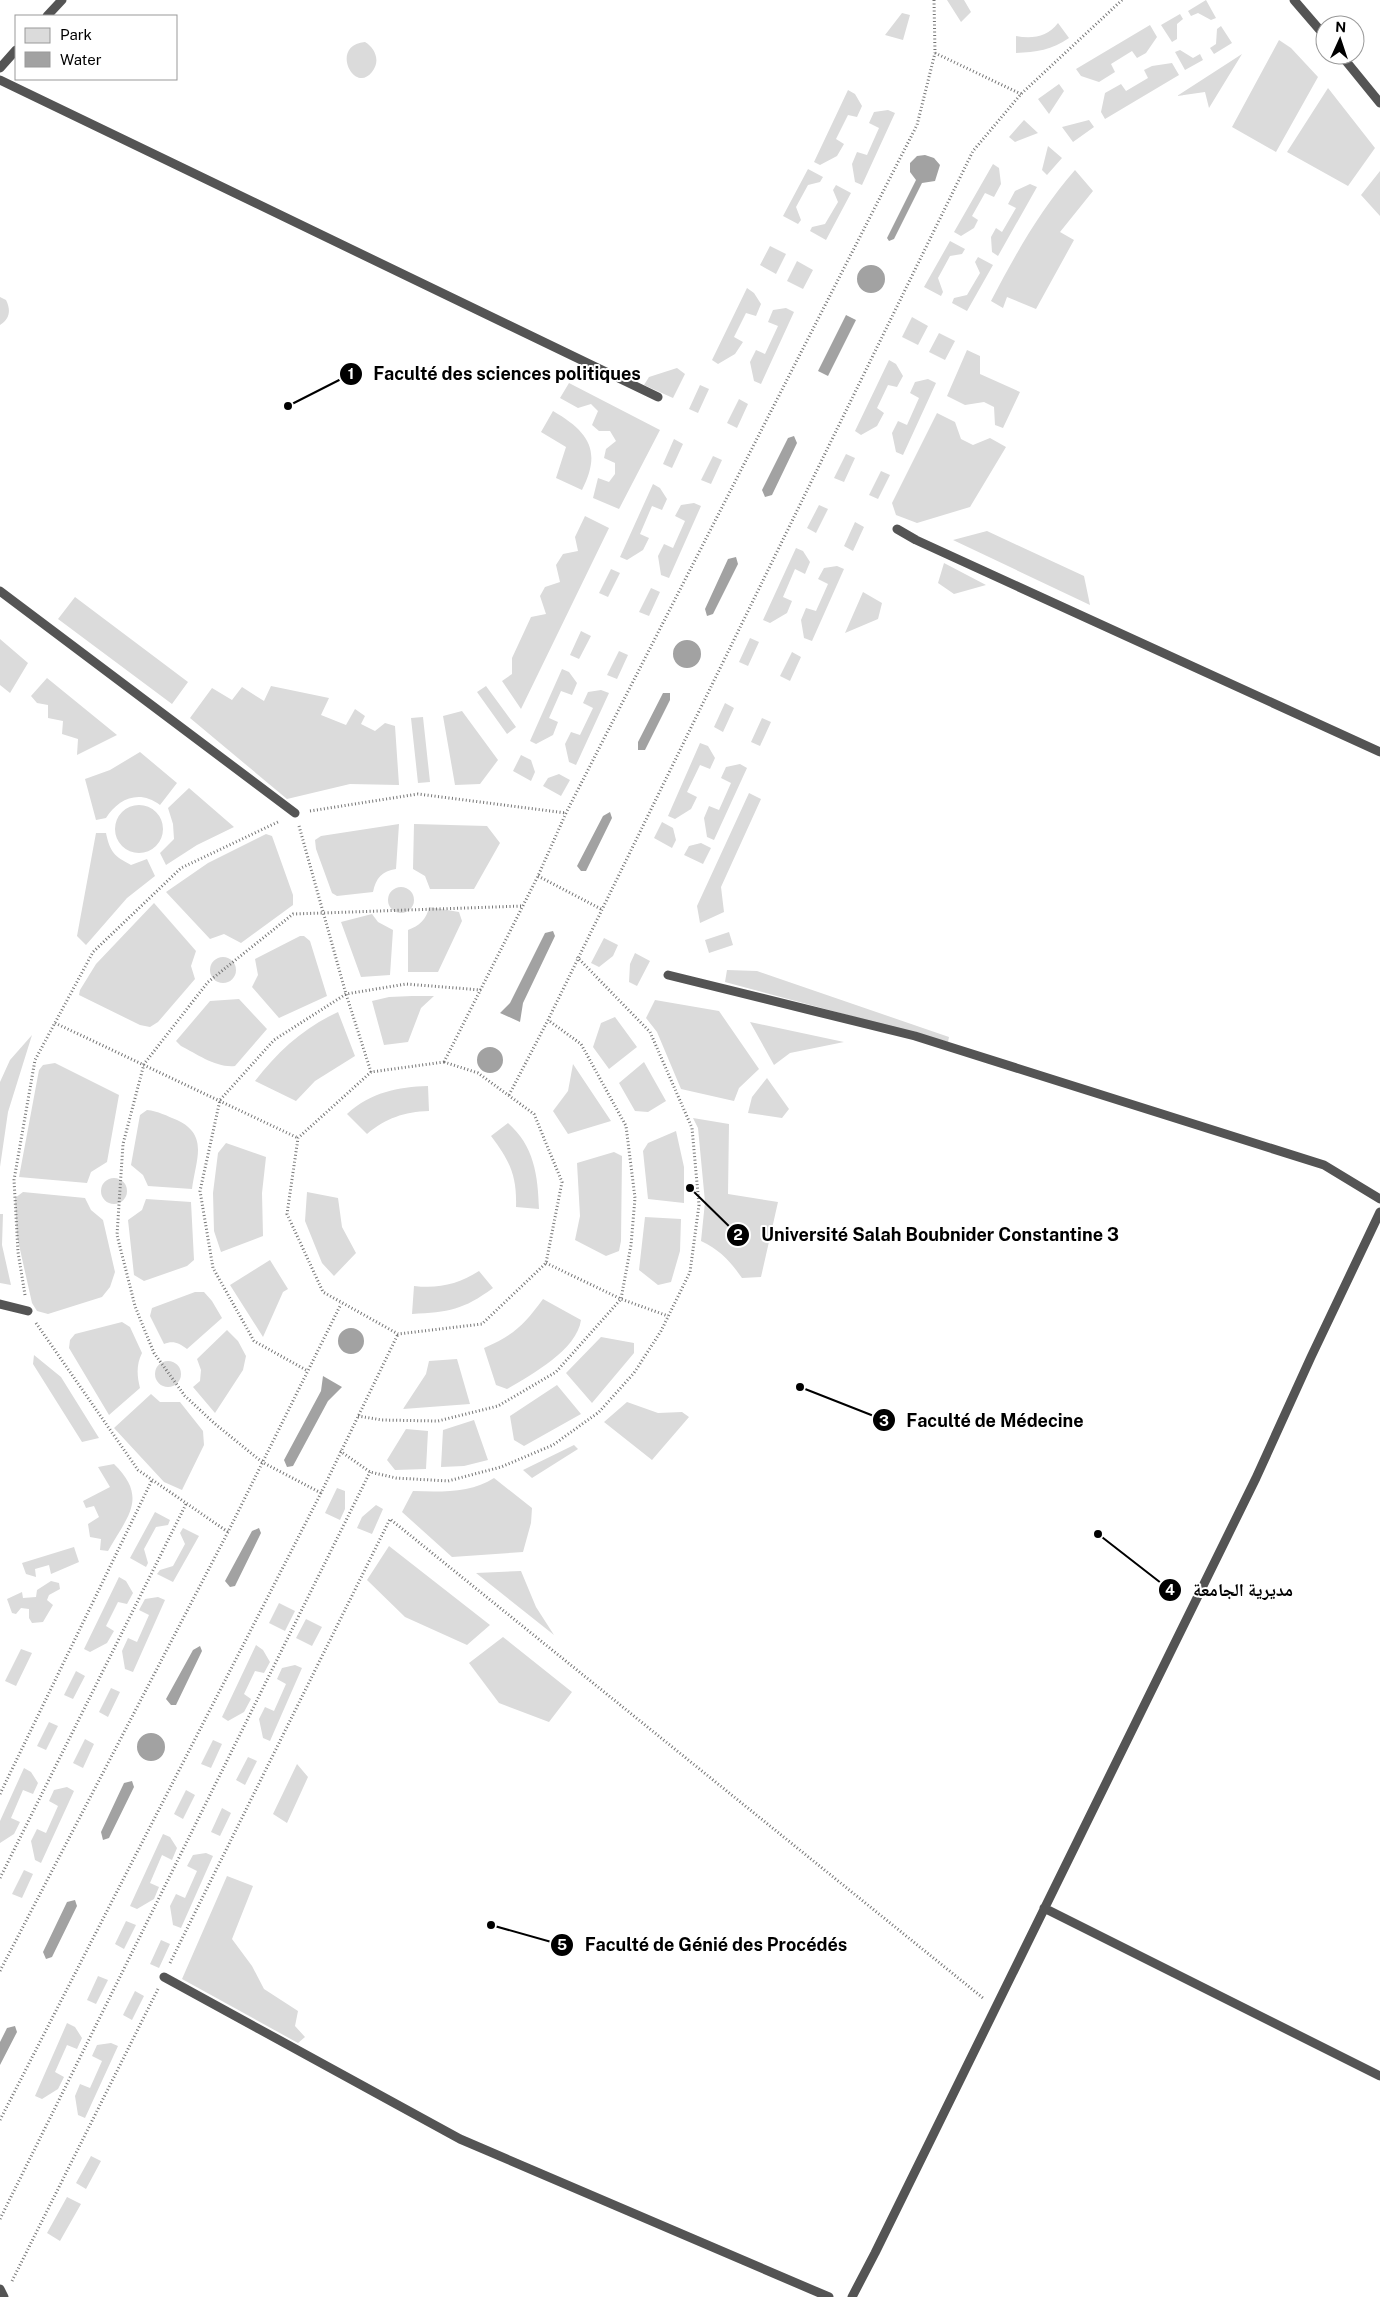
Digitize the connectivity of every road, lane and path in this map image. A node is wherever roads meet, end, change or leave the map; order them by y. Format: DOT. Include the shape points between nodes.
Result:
graph roads {
  1 [pos="62,0"];
  2 [pos="934,0"];
  3 [pos="1122,0"];
  4 [pos="1294,0"];
  5 [pos="48,15"];
  6 [pos="1315,24"];
  7 [pos="15,51"];
  8 [pos="935,54"];
  9 [pos="1349,65"];
  10 [pos="0,68"];
  11 [pos="0,80"];
  12 [pos="1021,94"];
  13 [pos="1380,102"];
  14 [pos="658,397"];
  15 [pos="897,529"];
  16 [pos="0,591"];
  17 [pos="1380,752"];
  18 [pos="295,813"];
  19 [pos="566,813"];
  20 [pos="538,876"];
  21 [pos="523,906"];
  22 [pos="601,909"];
  23 [pos="324,911"];
  24 [pos="577,957"];
  25 [pos="668,975"];
  26 [pos="481,990"];
  27 [pos="346,994"];
  28 [pos="548,1020"];
  29 [pos="55,1023"];
  30 [pos="444,1062"];
  31 [pos="144,1064"];
  32 [pos="371,1072"];
  33 [pos="509,1095"];
  34 [pos="220,1100"];
  35 [pos="298,1138"];
  36 [pos="1380,1199"];
  37 [pos="1380,1212"];
  38 [pos="546,1263"];
  39 [pos="621,1299"];
  40 [pos="0,1304"];
  41 [pos="341,1304"];
  42 [pos="28,1310"];
  43 [pos="668,1316"];
  44 [pos="398,1334"];
  45 [pos="306,1370"];
  46 [pos="358,1416"];
  47 [pos="340,1451"];
  48 [pos="262,1462"];
  49 [pos="370,1472"];
  50 [pos="152,1480"];
  51 [pos="321,1493"];
  52 [pos="186,1504"];
  53 [pos="228,1532"];
  54 [pos="0,1794"];
  55 [pos="0,1878"];
  56 [pos="1044,1908"];
  57 [pos="0,1971"];
  58 [pos="164,1977"];
  59 [pos="995,2008"];
  60 [pos="1380,2076"];
  61 [pos="0,2120"];
  62 [pos="0,2218"];
  63 [pos="3,2294"];
  64 [pos="830,2297"];
  65 [pos="852,2297"];
  1 -- 5 [label="lane"];
  2 -- 8 [label="path"];
  3 -- 12 [label="path"];
  4 -- 6 [label="lane"];
  7 -- 10 [label="lane"];
  8 -- 12 [label="path"];
  8 -- 19 [label="path" via="917,125"];
  9 -- 13 [label="lane"];
  11 -- 14 [label="lane"];
  12 -- 22 [label="path" via="973,151"];
  15 -- 17 [label="lane"];
  16 -- 18 [label="lane"];
  18 -- 19 [label="path" via="418,794"];
  18 -- 23 [label="path"];
  18 -- 29 [label="path" via="181,868 93,952"];
  19 -- 20 [label="path"];
  20 -- 21 [label="path"];
  20 -- 22 [label="path"];
  21 -- 23 [label="path"];
  21 -- 26 [label="path"];
  22 -- 24 [label="path"];
  23 -- 27 [label="path"];
  23 -- 31 [label="path" via="294,914 208,982"];
  24 -- 28 [label="path"];
  24 -- 43 [label="path" via="650,1032 692,1128 699,1205 690,1272"];
  25 -- 36 [label="lane" via="915,1036 1324,1165"];
  26 -- 27 [label="path" via="406,984"];
  26 -- 30 [label="path"];
  27 -- 32 [label="path"];
  27 -- 34 [label="path" via="274,1040"];
  28 -- 33 [label="path"];
  28 -- 39 [label="path" via="581,1044 626,1126 635,1198"];
  29 -- 31 [label="path"];
  29 -- 42 [label="path" via="35,1060 14,1180 18,1252"];
  30 -- 32 [label="path"];
  30 -- 33 [label="path" via="478,1074"];
  31 -- 34 [label="path"];
  31 -- 48 [label="path" via="123,1144 117,1235 135,1306 154,1353 185,1396"];
  32 -- 35 [label="path"];
  33 -- 38 [label="path" via="534,1114 562,1182"];
  34 -- 35 [label="path"];
  34 -- 45 [label="path" via="200,1191 213,1268 254,1341"];
  35 -- 41 [label="path" via="287,1214 323,1292"];
  37 -- 56 [label="lane" via="1256,1478"];
  38 -- 39 [label="path"];
  38 -- 44 [label="path" via="482,1324"];
  39 -- 43 [label="path"];
  39 -- 46 [label="path" via="556,1372 498,1406 438,1421"];
  40 -- 42 [label="lane"];
  41 -- 44 [label="path"];
  41 -- 45 [label="path"];
  42 -- 50 [label="path" via="138,1470"];
  43 -- 49 [label="path" via="634,1373 599,1412 553,1445 501,1467 448,1481 396,1478"];
  44 -- 46 [label="path"];
  45 -- 48 [label="path"];
  46 -- 47 [label="path"];
  47 -- 49 [label="path"];
  47 -- 51 [label="path"];
  48 -- 51 [label="path"];
  48 -- 53 [label="path"];
  49 -- 62 [label="path"];
  50 -- 52 [label="path"];
  50 -- 54 [label="path"];
  51 -- 61 [label="path"];
  52 -- 53 [label="path"];
  52 -- 55 [label="path"];
  53 -- 57 [label="path"];
  56 -- 59 [label="lane"];
  56 -- 60 [label="lane"];
  58 -- 59 [label="path" via="390,1519"];
  58 -- 63 [label="path"];
  58 -- 64 [label="lane" via="460,2139"];
  59 -- 65 [label="lane"];
}
